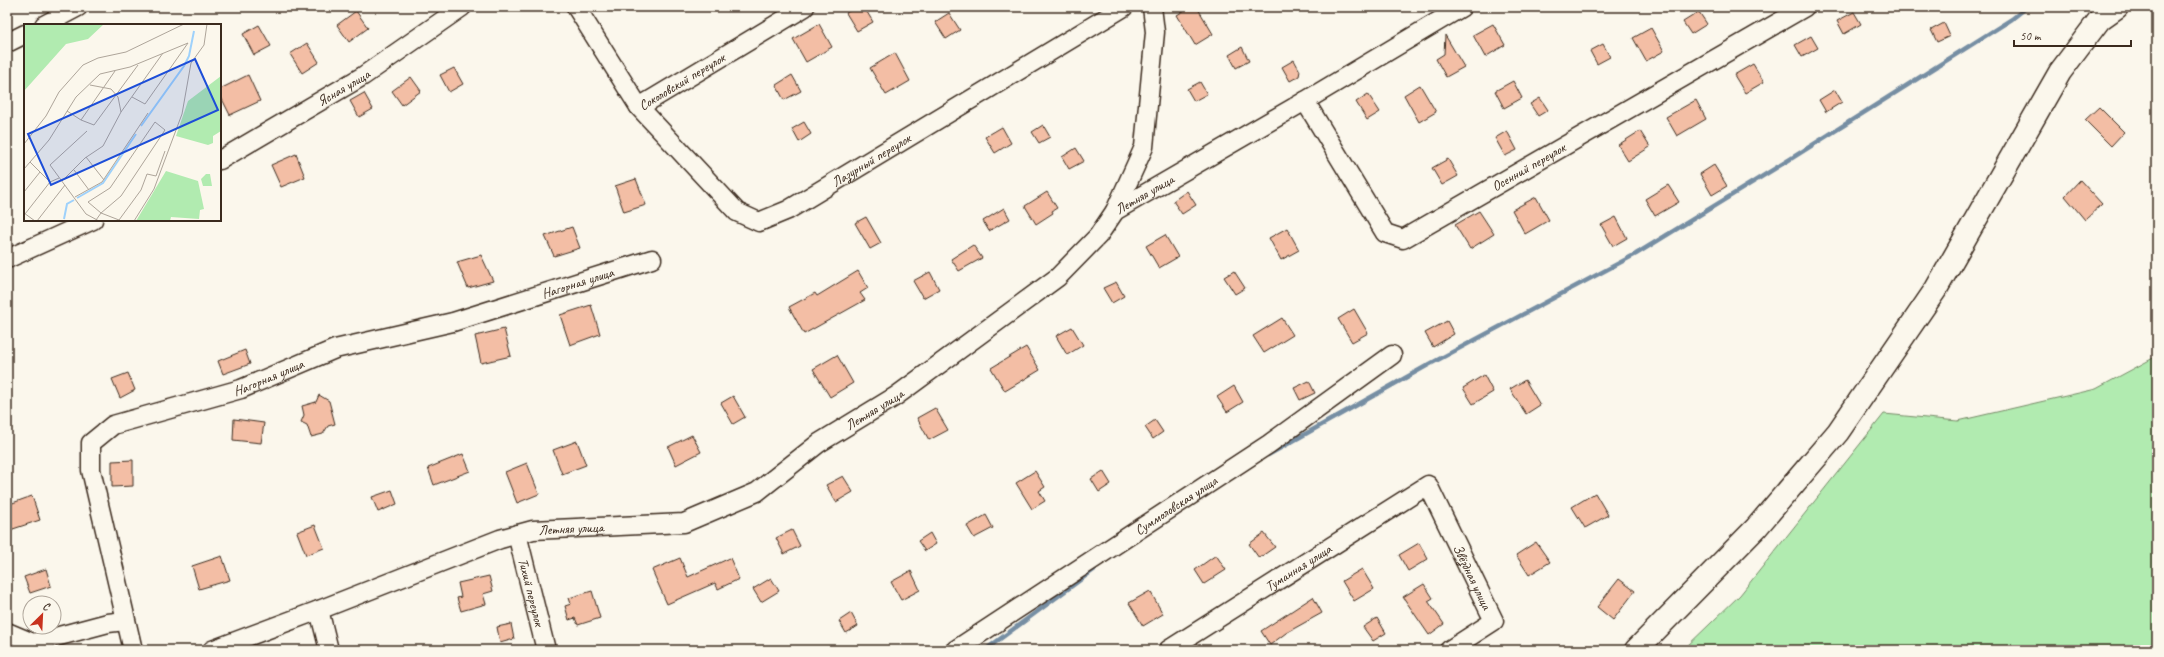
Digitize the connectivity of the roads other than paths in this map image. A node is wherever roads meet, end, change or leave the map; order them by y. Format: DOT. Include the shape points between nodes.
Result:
graph roads {
  1 [pos="78,7"];
  2 [pos="462,7"];
  3 [pos="576,7"];
  4 [pos="805,7"];
  5 [pos="1124,7"];
  6 [pos="1152,7"];
  7 [pos="1462,7"];
  8 [pos="1805,7"];
  9 [pos="2117,7"];
  10 [pos="46,24"];
  11 [pos="24,34"];
  12 [pos="7,43"];
  13 [pos="1305,101"];
  14 [pos="640,107"];
  15 [pos="221,159"];
  16 [pos="1115,211"];
  17 [pos="91,221"];
  18 [pos="7,259"];
  19 [pos="652,259"];
  20 [pos="1392,355"];
  21 [pos="1428,485"];
  22 [pos="517,534"];
  23 [pos="319,610"];
  24 [pos="125,622"];
  25 [pos="7,632"];
  26 [pos="133,650"];
  27 [pos="212,650"];
  28 [pos="329,650"];
  29 [pos="546,650"];
  30 [pos="955,650"];
  31 [pos="1168,650"];
  32 [pos="1448,650"];
  33 [pos="1636,650"];
  1 -- 10 [label="street"];
  2 -- 15 [label="street, Ясная улица" via="363,76"];
  3 -- 14 [label="street, Соколовский переулок"];
  4 -- 14 [label="street, Соколовский переулок"];
  5 -- 14 [label="street, Лазурный переулок" via="788,210 759,222 737,212"];
  6 -- 16 [label="street" via="1155,32 1144,147"];
  7 -- 13 [label="street, Летняя улица"];
  8 -- 13 [label="street, Осенний переулок" via="1403,240 1385,233"];
  9 -- 33 [label="main road" via="2100,19 2060,72 1936,289 1838,432 1756,528"];
  11 -- 12 [label="street"];
  13 -- 16 [label="street, Летняя улица"];
  16 -- 22 [label="street, Летняя улица" via="1098,236 1058,277 896,396 819,443 757,492 684,523 533,530"];
  17 -- 18 [label="street"];
  19 -- 24 [label="street, Нагорная улица" via="453,322 335,349 241,389 113,425 91,443 91,470"];
  20 -- 30 [label="street, Суммоловская улица" via="1269,444"];
  21 -- 31 [label="street, Туманная улица"];
  21 -- 32 [label="street, Звёздная улица" via="1494,621"];
  22 -- 23 [label="street, Летняя улица"];
  22 -- 29 [label="street, Тихий переулок"];
  23 -- 27 [label="street, Летняя улица"];
  23 -- 28 [label="street"];
  24 -- 25 [label="street" via="108,623 33,643"];
  24 -- 26 [label="street, Нагорная улица"];
}
